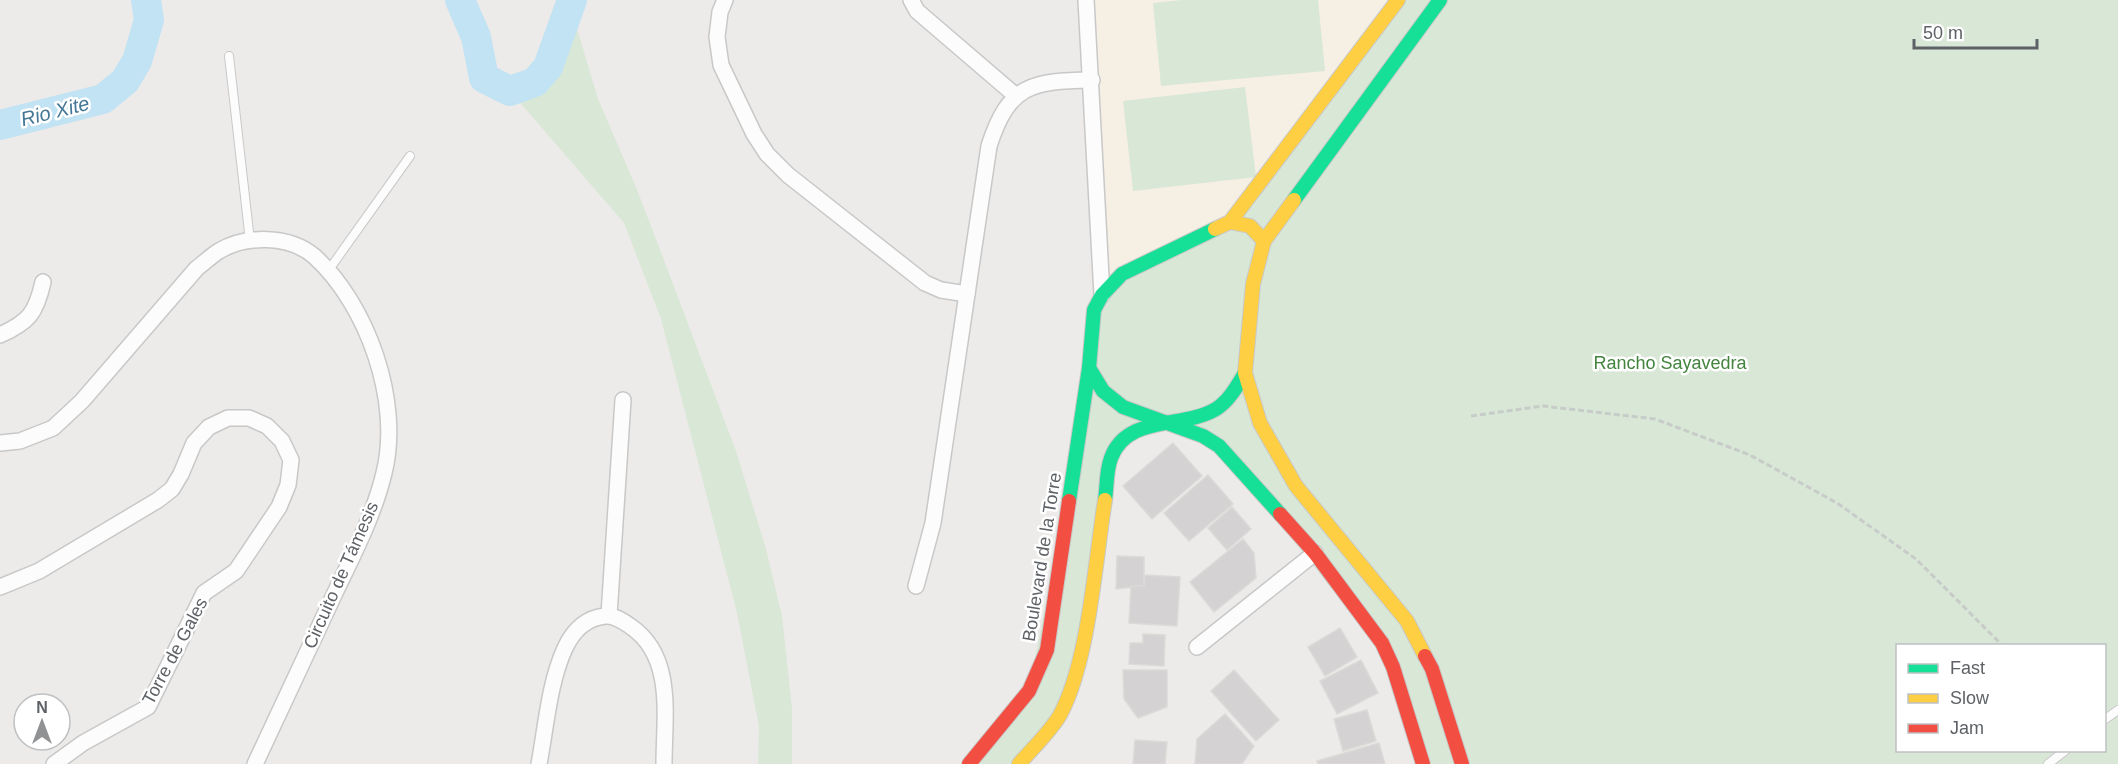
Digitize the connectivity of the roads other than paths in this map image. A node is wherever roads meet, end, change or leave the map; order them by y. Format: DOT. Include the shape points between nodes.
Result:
graph roads {
  1 [pos="725,0"];
  2 [pos="911,0"];
  3 [pos="1086,0"];
  4 [pos="1398,0"];
  5 [pos="1440,0"];
  6 [pos="229,56"];
  7 [pos="1092,80"];
  8 [pos="1016,95"];
  9 [pos="410,156"];
  10 [pos="1230,222"];
  11 [pos="250,241"];
  12 [pos="1264,241"];
  13 [pos="328,271"];
  14 [pos="43,282"];
  15 [pos="966,294"];
  16 [pos="1102,295"];
  17 [pos="0,335"];
  18 [pos="1089,368"];
  19 [pos="1245,373"];
  20 [pos="623,400"];
  21 [pos="1164,421"];
  22 [pos="0,443"];
  23 [pos="1315,553"];
  24 [pos="916,586"];
  25 [pos="0,587"];
  26 [pos="609,615"];
  27 [pos="1197,647"];
  28 [pos="2063,752"];
  29 [pos="54,764"];
  30 [pos="255,764"];
  31 [pos="539,764"];
  32 [pos="664,764"];
  33 [pos="969,764"];
  34 [pos="1019,764"];
  35 [pos="1424,764"];
  36 [pos="1462,764"];
  37 [pos="2048,764"];
  1 -- 15 [label="street" via="717,37 721,65 767,154 925,284"];
  2 -- 8 [label="street" via="917,11"];
  3 -- 7 [label="street"];
  4 -- 10 [label="street"];
  5 -- 12 [label="street"];
  6 -- 11 [label="lane"];
  7 -- 8 [label="street" via="1035,85"];
  7 -- 16 [label="street"];
  8 -- 15 [label="street" via="998,118 989,146"];
  9 -- 13 [label="lane"];
  10 -- 12 [label="street" via="1244,222 1257,229"];
  10 -- 16 [label="street" via="1122,274"];
  11 -- 13 [label="street, Circuito de Támesis" via="281,241 311,254"];
  11 -- 22 [label="street, Circuito de Támesis" via="220,251 197,268 82,401 52,428 20,441"];
  12 -- 19 [label="street" via="1253,284"];
  13 -- 30 [label="street, Circuito de Támesis" via="340,282 377,359 388,428 385,471 370,518"];
  14 -- 17 [label="street" via="38,305 22,325"];
  15 -- 24 [label="street" via="933,523"];
  16 -- 18 [label="street" via="1094,310"];
  18 -- 21 [label="street" via="1103,391 1123,407"];
  18 -- 33 [label="street, Boulevard de la Torre" via="1047,650 1029,691"];
  19 -- 21 [label="street" via="1228,398 1213,411"];
  19 -- 36 [label="street" via="1260,423 1296,486 1407,621 1432,669"];
  20 -- 26 [label="street"];
  21 -- 23 [label="street" via="1219,446"];
  21 -- 34 [label="street" via="1121,439 1111,458 1082,647 1071,691 1059,717"];
  23 -- 27 [label="street"];
  23 -- 35 [label="street" via="1382,644"];
  25 -- 29 [label="street, Torre de Gales" via="39,571 158,500 172,489 194,443 209,427 228,418 249,418 267,426 282,441 291,460 288,485 279,507 236,571 204,594 148,707"];
  26 -- 31 [label="street" via="581,626 566,647"];
  26 -- 32 [label="street" via="643,634 655,650 663,679"];
  28 -- 37 [label="lane"];
}
